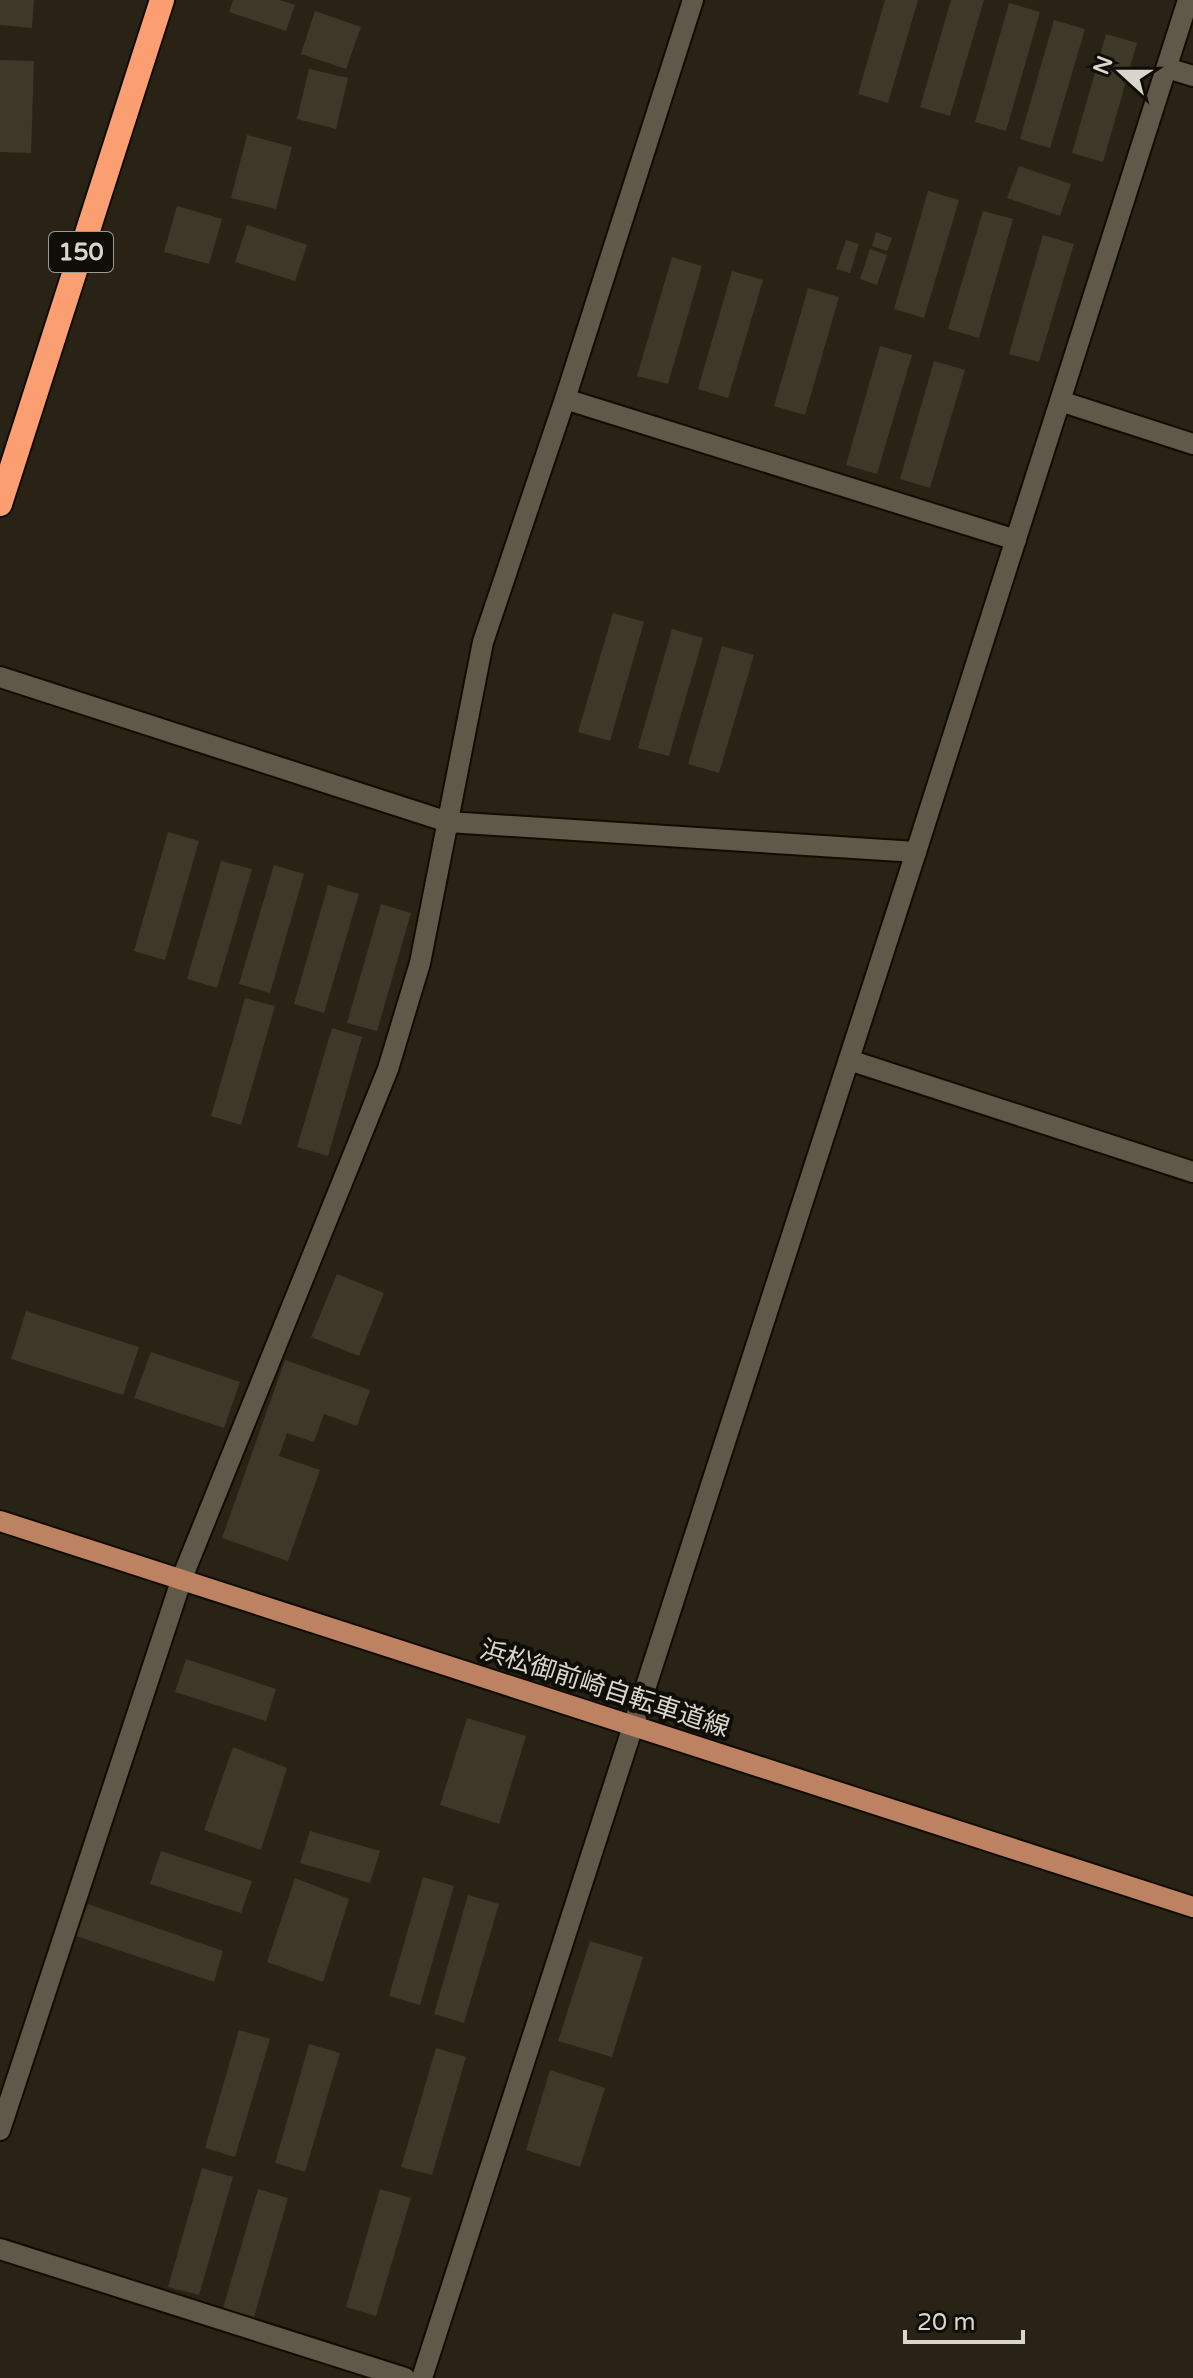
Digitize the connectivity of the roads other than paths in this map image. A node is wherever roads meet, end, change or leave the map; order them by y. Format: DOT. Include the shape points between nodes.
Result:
graph roads {
  1 [pos="162,0"];
  2 [pos="693,0"];
  3 [pos="1188,0"];
  4 [pos="1167,68"];
  5 [pos="1193,76"];
  6 [pos="565,399"];
  7 [pos="1060,401"];
  8 [pos="1193,444"];
  9 [pos="0,504"];
  10 [pos="1016,540"];
  11 [pos="0,677"];
  12 [pos="448,822"];
  13 [pos="916,852"];
  14 [pos="849,1060"];
  15 [pos="1193,1172"];
  16 [pos="0,1521"];
  17 [pos="182,1578"];
  18 [pos="634,1725"];
  19 [pos="1193,1907"];
  20 [pos="0,2130"];
  21 [pos="0,2249"];
  22 [pos="405,2378"];
  23 [pos="422,2378"];
  1 -- 9 [label="highway, 150"];
  2 -- 6 [label="street"];
  3 -- 4 [label="street"];
  4 -- 5 [label="street"];
  4 -- 7 [label="street"];
  6 -- 10 [label="street"];
  6 -- 12 [label="street" via="483,642"];
  7 -- 8 [label="street"];
  7 -- 10 [label="street"];
  10 -- 13 [label="street"];
  11 -- 12 [label="street"];
  12 -- 13 [label="street"];
  12 -- 17 [label="street" via="420,963 388,1069"];
  13 -- 14 [label="street"];
  14 -- 15 [label="street"];
  14 -- 18 [label="street"];
  16 -- 17 [label="main road, 浜松御前崎自転車道線"];
  17 -- 18 [label="main road, 浜松御前崎自転車道線"];
  17 -- 20 [label="street"];
  18 -- 19 [label="main road, 浜松御前崎自転車道線"];
  18 -- 23 [label="street"];
  21 -- 22 [label="street"];
}
